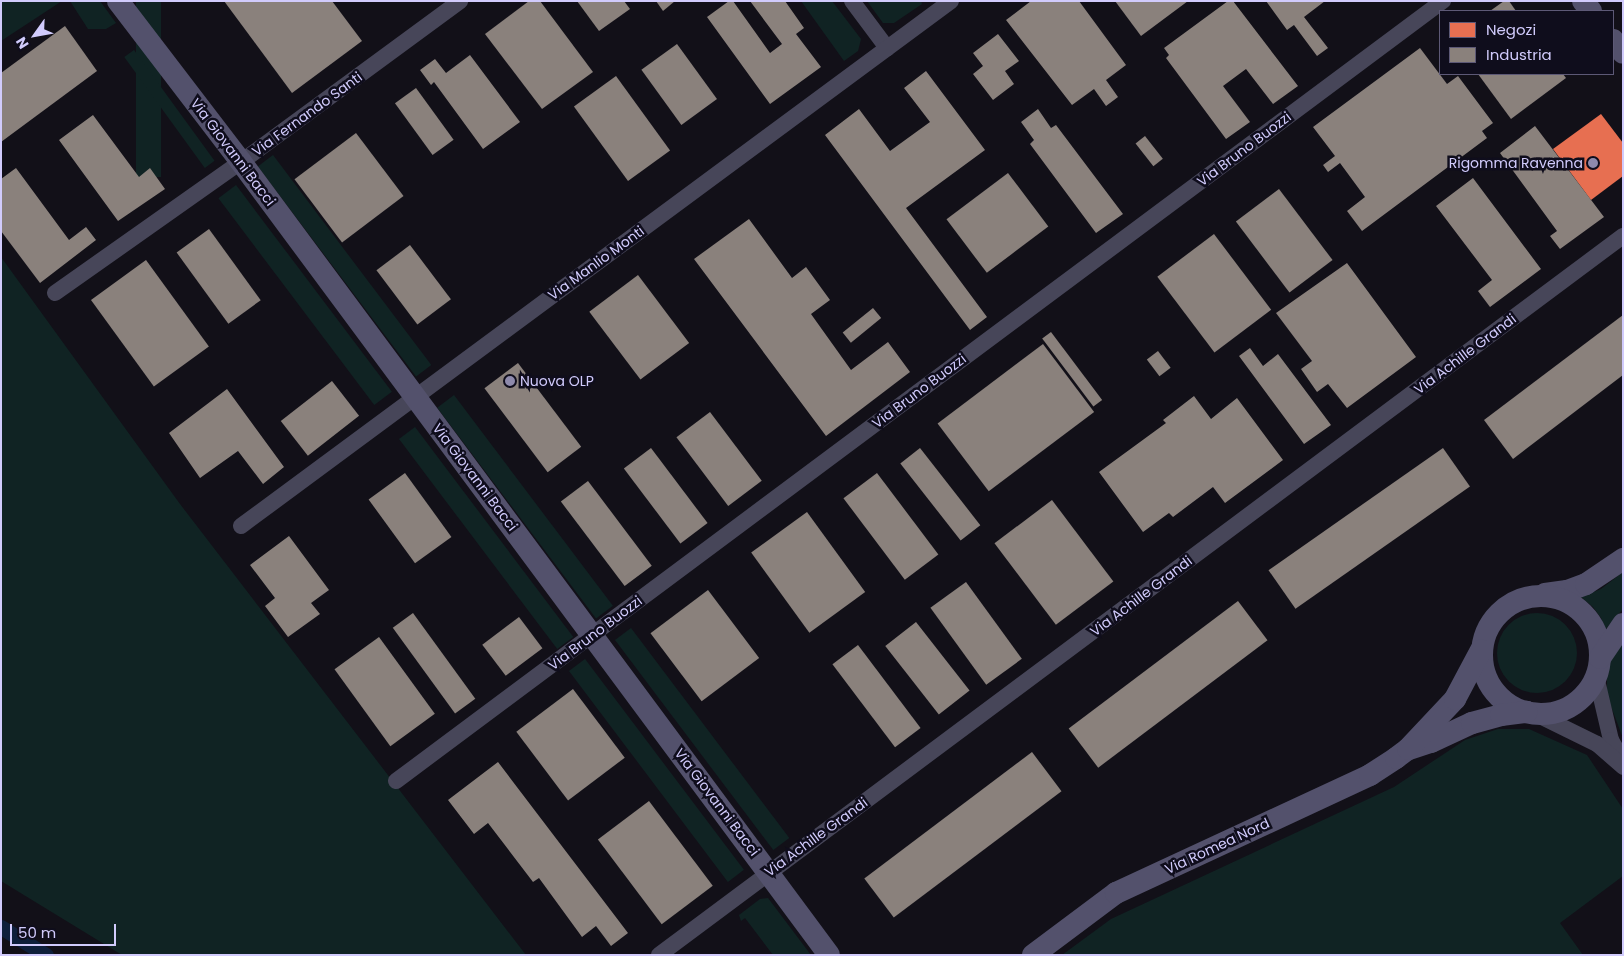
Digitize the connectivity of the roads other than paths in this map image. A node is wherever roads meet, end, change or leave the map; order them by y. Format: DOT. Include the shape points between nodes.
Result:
graph roads {
  1 [pos="118,1"];
  2 [pos="460,1"];
  3 [pos="852,1"];
  4 [pos="951,1"];
  5 [pos="1443,1"];
  6 [pos="1614,41"];
  7 [pos="888,48"];
  8 [pos="1623,53"];
  9 [pos="240,162"];
  10 [pos="1623,236"];
  11 [pos="55,293"];
  12 [pos="415,397"];
  13 [pos="241,526"];
  14 [pos="1623,559"];
  15 [pos="1541,595"];
  16 [pos="1623,624"];
  17 [pos="593,634"];
  18 [pos="1481,650"];
  19 [pos="1598,667"];
  20 [pos="1531,713"];
  21 [pos="1408,749"];
  22 [pos="1623,761"];
  23 [pos="1623,767"];
  24 [pos="396,780"];
  25 [pos="769,872"];
  26 [pos="659,955"];
  27 [pos="829,955"];
  28 [pos="1033,955"];
  1 -- 9 [label="main road, Via Giovanni Bacci"];
  2 -- 9 [label="street, Via Fernando Santi"];
  3 -- 7 [label="street"];
  4 -- 7 [label="street, Via Manlio Monti"];
  5 -- 17 [label="street, Via Bruno Buozzi"];
  6 -- 8 [label="main road"];
  7 -- 12 [label="street, Via Manlio Monti"];
  9 -- 11 [label="street, Via Fernando Santi"];
  9 -- 12 [label="main road, Via Giovanni Bacci"];
  10 -- 25 [label="street, Via Achille Grandi"];
  12 -- 13 [label="street, Via Manlio Monti"];
  12 -- 17 [label="main road, Via Giovanni Bacci"];
  14 -- 15 [label="main road" via="1586,584"];
  15 -- 18 [label="main road" via="1515,601 1494,618 1485,633"];
  15 -- 19 [label="main road" via="1560,598 1577,608 1590,622 1598,639"];
  16 -- 19 [label="main road"];
  17 -- 24 [label="street, Via Bruno Buozzi"];
  17 -- 25 [label="main road, Via Giovanni Bacci"];
  18 -- 20 [label="main road" via="1488,683 1498,696"];
  18 -- 21 [label="main road, Via Romea Nord" via="1455,700"];
  19 -- 20 [label="main road" via="1588,690 1578,700 1551,713"];
  19 -- 22 [label="street" via="1611,740"];
  20 -- 21 [label="main road, Via Romea Nord" via="1501,715 1472,723"];
  20 -- 23 [label="street" via="1597,744"];
  21 -- 28 [label="main road, Via Romea Nord" via="1370,776 1116,893"];
  25 -- 26 [label="street, Via Achille Grandi"];
  25 -- 27 [label="main road, Via Giovanni Bacci"];
}
